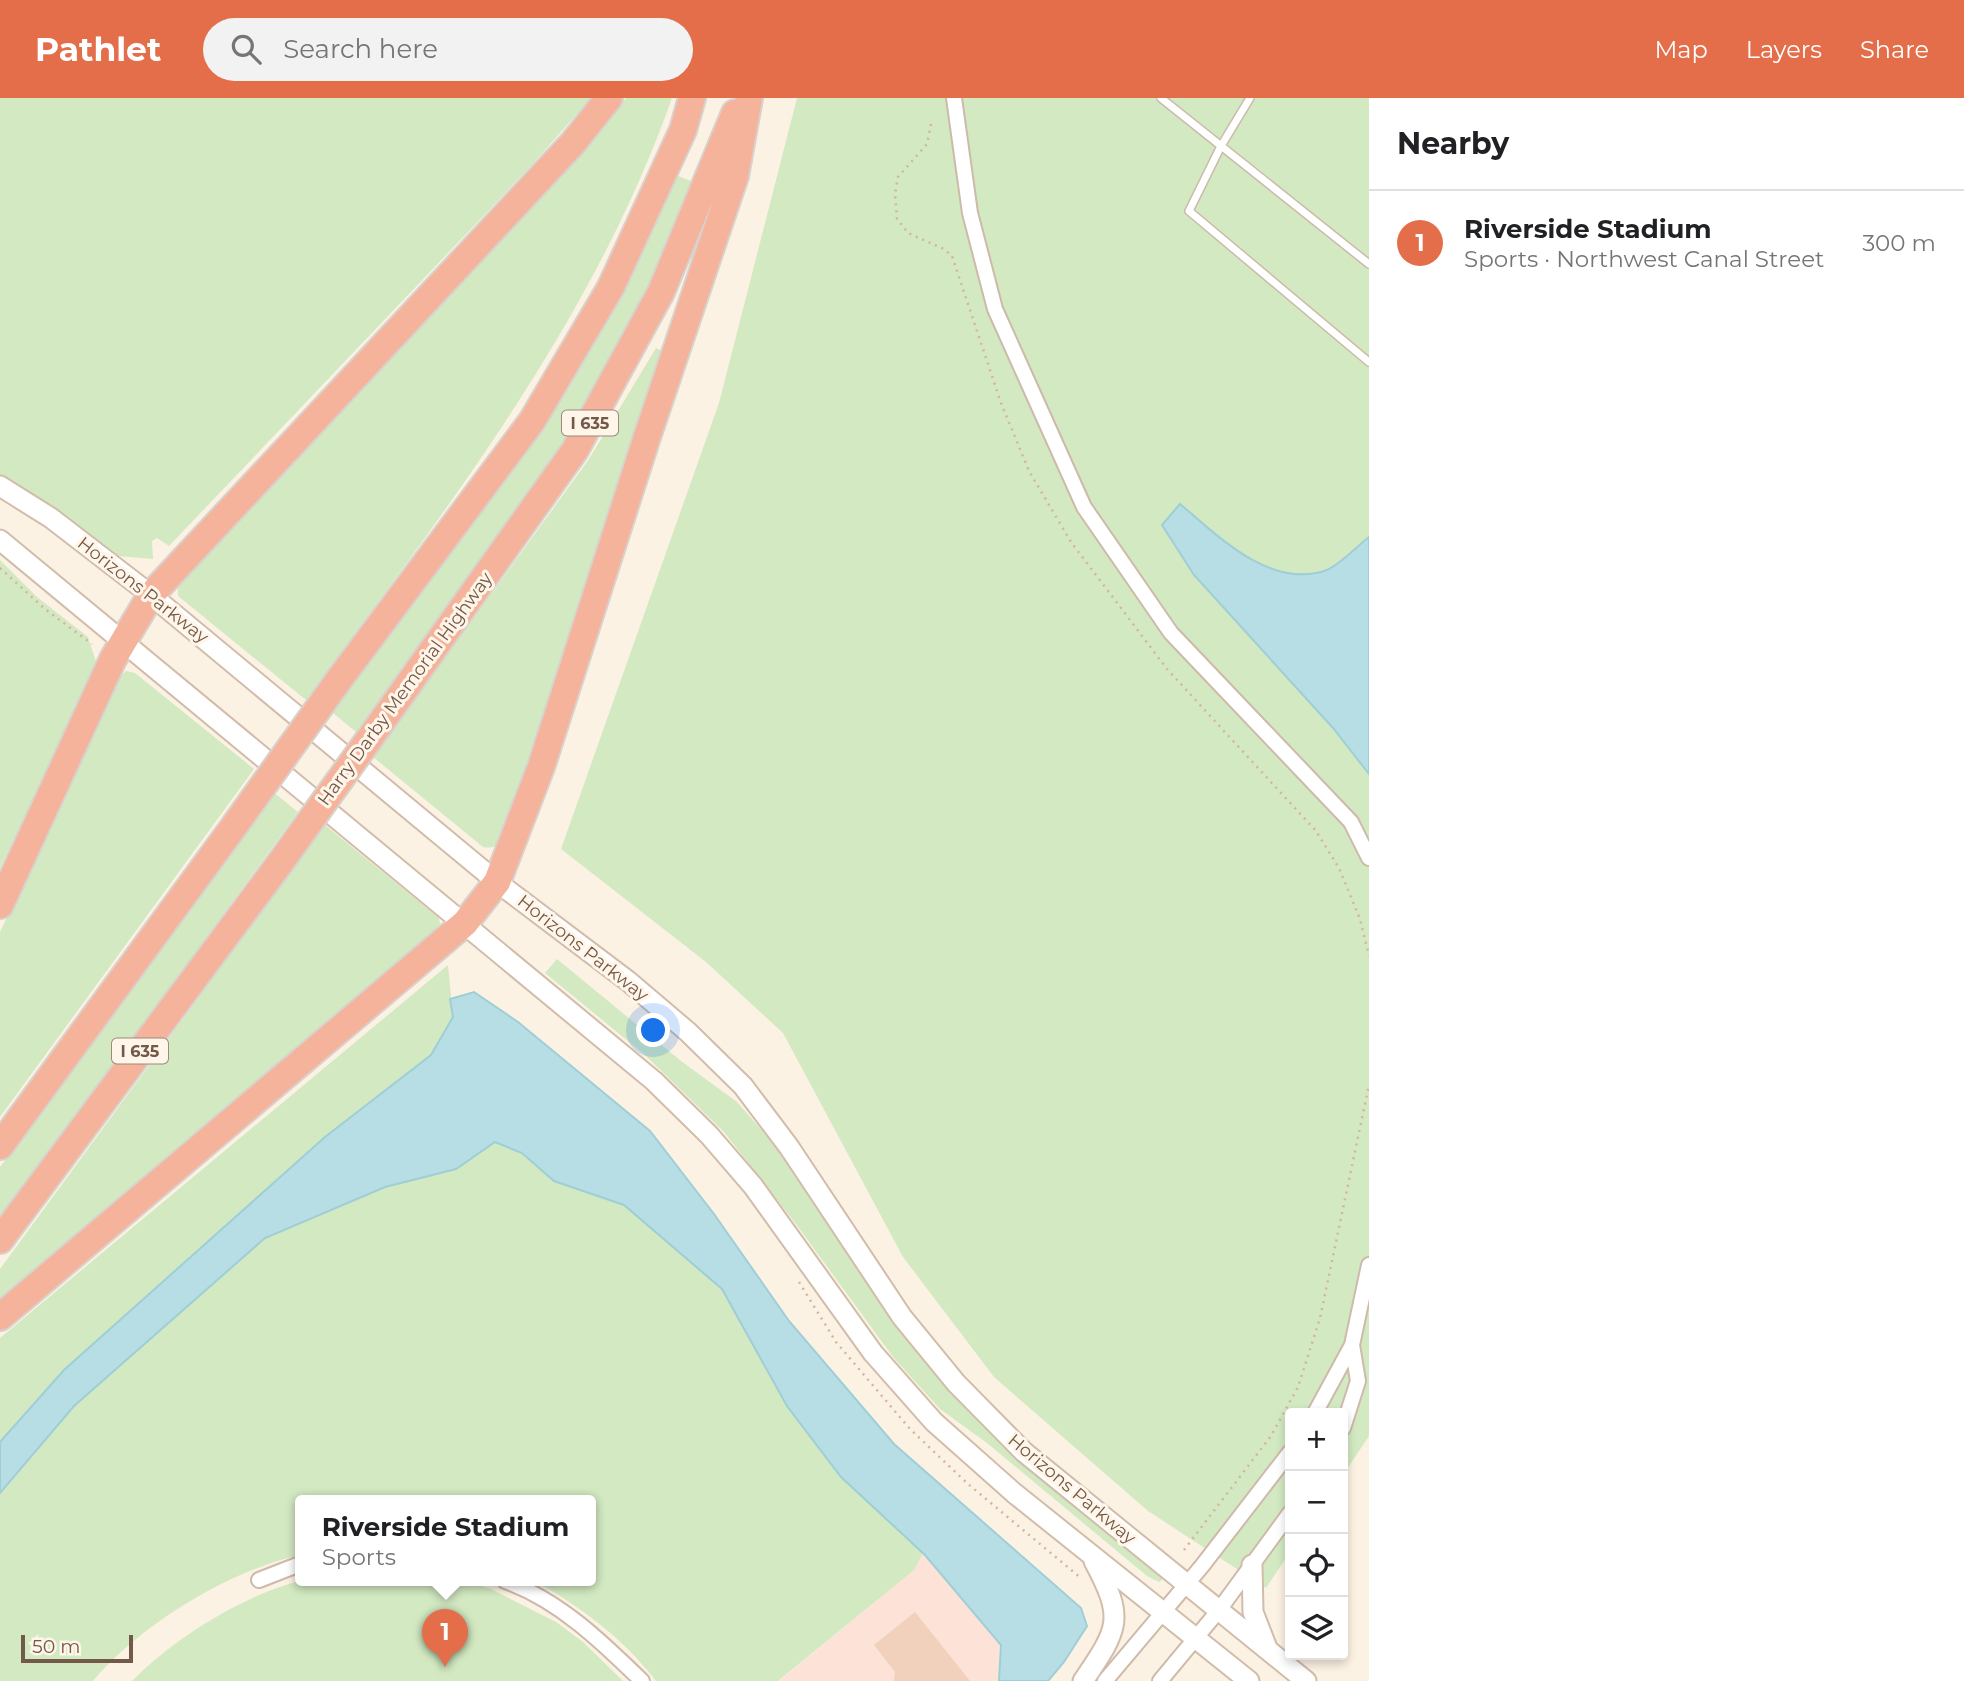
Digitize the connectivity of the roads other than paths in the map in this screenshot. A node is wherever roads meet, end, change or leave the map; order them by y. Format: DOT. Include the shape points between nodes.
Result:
graph roads {
  1 [pos="609,98"];
  2 [pos="692,98"];
  3 [pos="741,98"];
  4 [pos="749,98"];
  5 [pos="954,98"];
  6 [pos="1161,98"];
  7 [pos="1250,98"];
  8 [pos="1221,146"];
  9 [pos="1369,264"];
  10 [pos="1369,362"];
  11 [pos="0,486"];
  12 [pos="0,540"];
  13 [pos="151,595"];
  14 [pos="124,640"];
  15 [pos="1369,858"];
  16 [pos="497,882"];
  17 [pos="0,905"];
  18 [pos="465,923"];
  19 [pos="0,1146"];
  20 [pos="0,1240"];
  21 [pos="1369,1265"];
  22 [pos="0,1317"];
  23 [pos="1352,1345"];
  24 [pos="1318,1408"];
  25 [pos="1348,1412"];
  26 [pos="1285,1458"];
  27 [pos="1285,1520"];
  28 [pos="1090,1554"];
  29 [pos="1252,1565"];
  30 [pos="295,1566"];
  31 [pos="260,1580"];
  32 [pos="1187,1584"];
  33 [pos="519,1586"];
  34 [pos="1219,1610"];
  35 [pos="1163,1612"];
  36 [pos="1196,1638"];
  37 [pos="1267,1649"];
  38 [pos="642,1681"];
  39 [pos="1083,1681"];
  40 [pos="1105,1681"];
  41 [pos="1160,1681"];
  42 [pos="1249,1681"];
  43 [pos="1306,1681"];
  1 -- 13 [label="highway" via="573,143"];
  2 -- 19 [label="highway, I 635, bridge" via="611,287 532,421"];
  3 -- 20 [label="highway, Harry Darby Memorial Highway / I 635, bridge" via="661,292 575,450 280,863"];
  4 -- 16 [label="highway" via="735,176 541,767"];
  5 -- 15 [label="street" via="970,213 995,309 1084,507 1171,633 1351,822"];
  6 -- 8 [label="lane"];
  7 -- 8 [label="lane"];
  8 -- 9 [label="lane"];
  8 -- 10 [label="lane" via="1189,211"];
  11 -- 13 [label="main road, Horizons Parkway" via="51,518"];
  12 -- 14 [label="main road"];
  13 -- 14 [label="highway"];
  13 -- 16 [label="main road, Horizons Parkway"];
  14 -- 17 [label="highway"];
  14 -- 18 [label="main road"];
  16 -- 18 [label="highway"];
  16 -- 32 [label="main road, Horizons Parkway" via="628,981 743,1086 902,1317 956,1383 1024,1452"];
  18 -- 22 [label="highway"];
  18 -- 28 [label="main road" via="593,1028 709,1135 753,1186 873,1353 934,1422"];
  21 -- 23 [label="street"];
  23 -- 24 [label="street"];
  23 -- 25 [label="street" via="1358,1381"];
  26 -- 32 [label="street"];
  27 -- 29 [label="street"];
  28 -- 35 [label="main road"];
  28 -- 39 [label="main road" via="1116,1609 1106,1645"];
  29 -- 34 [label="street"];
  29 -- 37 [label="main road" via="1253,1612"];
  30 -- 31 [label="street"];
  32 -- 34 [label="main road, Horizons Parkway"];
  32 -- 35 [label="street"];
  33 -- 38 [label="street" via="591,1632"];
  34 -- 36 [label="street"];
  34 -- 37 [label="main road, Horizons Parkway"];
  35 -- 36 [label="main road"];
  35 -- 40 [label="street"];
  36 -- 41 [label="street"];
  36 -- 42 [label="main road"];
  37 -- 43 [label="main road, Horizons Parkway"];
}
